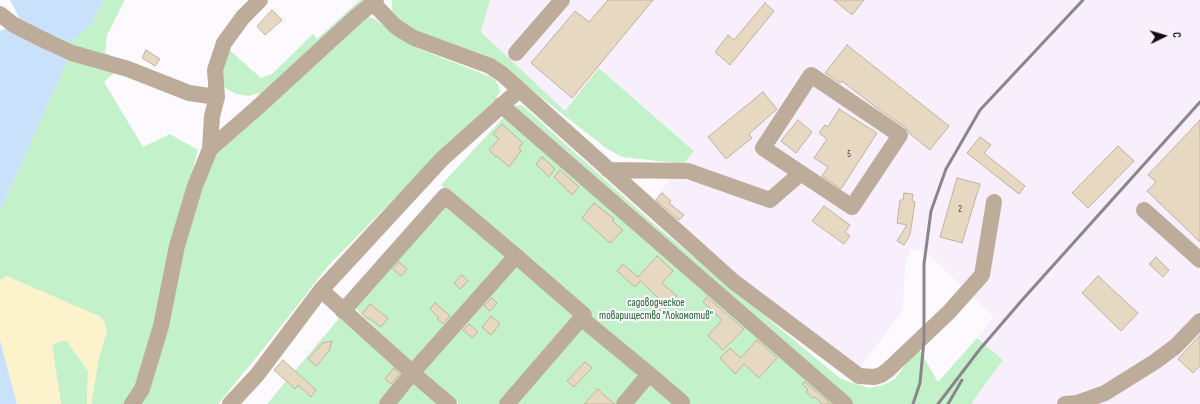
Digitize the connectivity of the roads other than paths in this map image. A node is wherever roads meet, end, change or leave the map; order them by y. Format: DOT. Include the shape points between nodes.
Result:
graph roads {
  1 [pos="260,0"];
  2 [pos="562,0"];
  3 [pos="374,2"];
  4 [pos="0,14"];
  5 [pos="516,53"];
  6 [pos="515,86"];
  7 [pos="217,97"];
  8 [pos="501,105"];
  9 [pos="210,149"];
  10 [pos="608,170"];
  11 [pos="801,173"];
  12 [pos="994,202"];
  13 [pos="1144,210"];
  14 [pos="516,256"];
  15 [pos="1200,260"];
  16 [pos="321,290"];
  17 [pos="343,310"];
  18 [pos="581,318"];
  19 [pos="1200,321"];
  20 [pos="412,373"];
  21 [pos="649,374"];
  22 [pos="682,402"];
  23 [pos="1087,402"];
  24 [pos="132,404"];
  25 [pos="230,404"];
  26 [pos="387,404"];
  27 [pos="449,404"];
  28 [pos="507,404"];
  29 [pos="624,404"];
  30 [pos="845,404"];
  31 [pos="1065,404"];
  1 -- 7 [label="street" via="243,17 224,43 215,70"];
  2 -- 5 [label="street"];
  3 -- 6 [label="street" via="395,26 414,38 490,66"];
  3 -- 9 [label="street"];
  4 -- 7 [label="street" via="14,25 72,53 128,69 189,93"];
  6 -- 8 [label="street"];
  6 -- 10 [label="street"];
  7 -- 9 [label="street" via="212,116"];
  8 -- 16 [label="street" via="442,159"];
  8 -- 30 [label="street"];
  9 -- 24 [label="street" via="195,186 177,246 161,326 142,389"];
  10 -- 11 [label="street" via="688,171 770,200"];
  10 -- 12 [label="street" via="734,282 849,369 859,376 866,377 881,375 888,370 949,312 982,275"];
  11 -- 11 [label="street" via="852,207 900,135 811,75 763,148"];
  13 -- 15 [label="street"];
  14 -- 17 [label="street" via="445,196"];
  14 -- 18 [label="street" via="584,315"];
  14 -- 20 [label="street"];
  16 -- 17 [label="street"];
  16 -- 25 [label="street" via="257,375"];
  17 -- 20 [label="street"];
  18 -- 21 [label="street"];
  18 -- 28 [label="street"];
  19 -- 23 [label="street" via="1176,346 1156,361"];
  20 -- 26 [label="street"];
  20 -- 27 [label="street"];
  21 -- 22 [label="street"];
  21 -- 29 [label="street"];
  23 -- 31 [label="street"];
}
